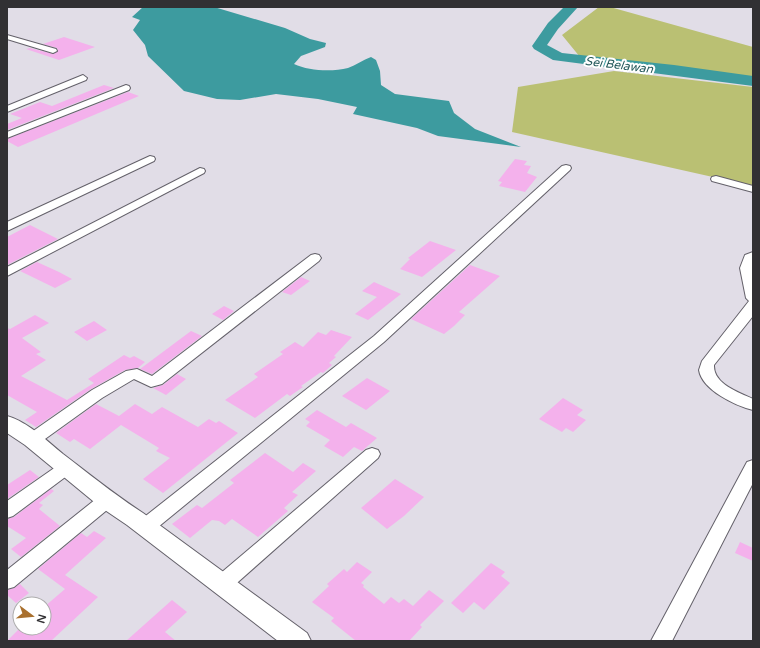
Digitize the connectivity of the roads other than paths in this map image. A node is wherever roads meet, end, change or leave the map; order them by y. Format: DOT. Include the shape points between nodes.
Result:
graph roads {
  1 [pos="7,37"];
  2 [pos="53,51"];
  3 [pos="83,78"];
  4 [pos="126,88"];
  5 [pos="7,109"];
  6 [pos="8,134"];
  7 [pos="150,159"];
  8 [pos="566,168"];
  9 [pos="200,171"];
  10 [pos="716,179"];
  11 [pos="753,189"];
  12 [pos="7,227"];
  13 [pos="753,256"];
  14 [pos="315,258"];
  15 [pos="7,272"];
  16 [pos="753,298"];
  17 [pos="753,304"];
  18 [pos="753,405"];
  19 [pos="7,423"];
  20 [pos="32,440"];
  21 [pos="372,454"];
  22 [pos="753,466"];
  23 [pos="66,468"];
  24 [pos="107,500"];
  25 [pos="7,511"];
  26 [pos="145,527"];
  27 [pos="7,581"];
  28 [pos="222,584"];
  29 [pos="298,641"];
  30 [pos="661,641"];
  1 -- 2 [label="street"];
  3 -- 5 [label="street"];
  4 -- 6 [label="street"];
  7 -- 12 [label="street"];
  8 -- 26 [label="street" via="379,339"];
  9 -- 15 [label="street"];
  10 -- 11 [label="street"];
  13 -- 16 [label="street" via="749,258 746,268"];
  14 -- 20 [label="street" via="157,380 151,382 137,374 131,374 97,394"];
  17 -- 18 [label="street" via="707,364 706,373 728,393"];
  19 -- 20 [label="street"];
  20 -- 23 [label="street"];
  21 -- 28 [label="street"];
  22 -- 30 [label="street"];
  23 -- 24 [label="street"];
  23 -- 25 [label="street"];
  24 -- 26 [label="street"];
  24 -- 27 [label="street"];
  26 -- 28 [label="street"];
  28 -- 29 [label="street"];
}
